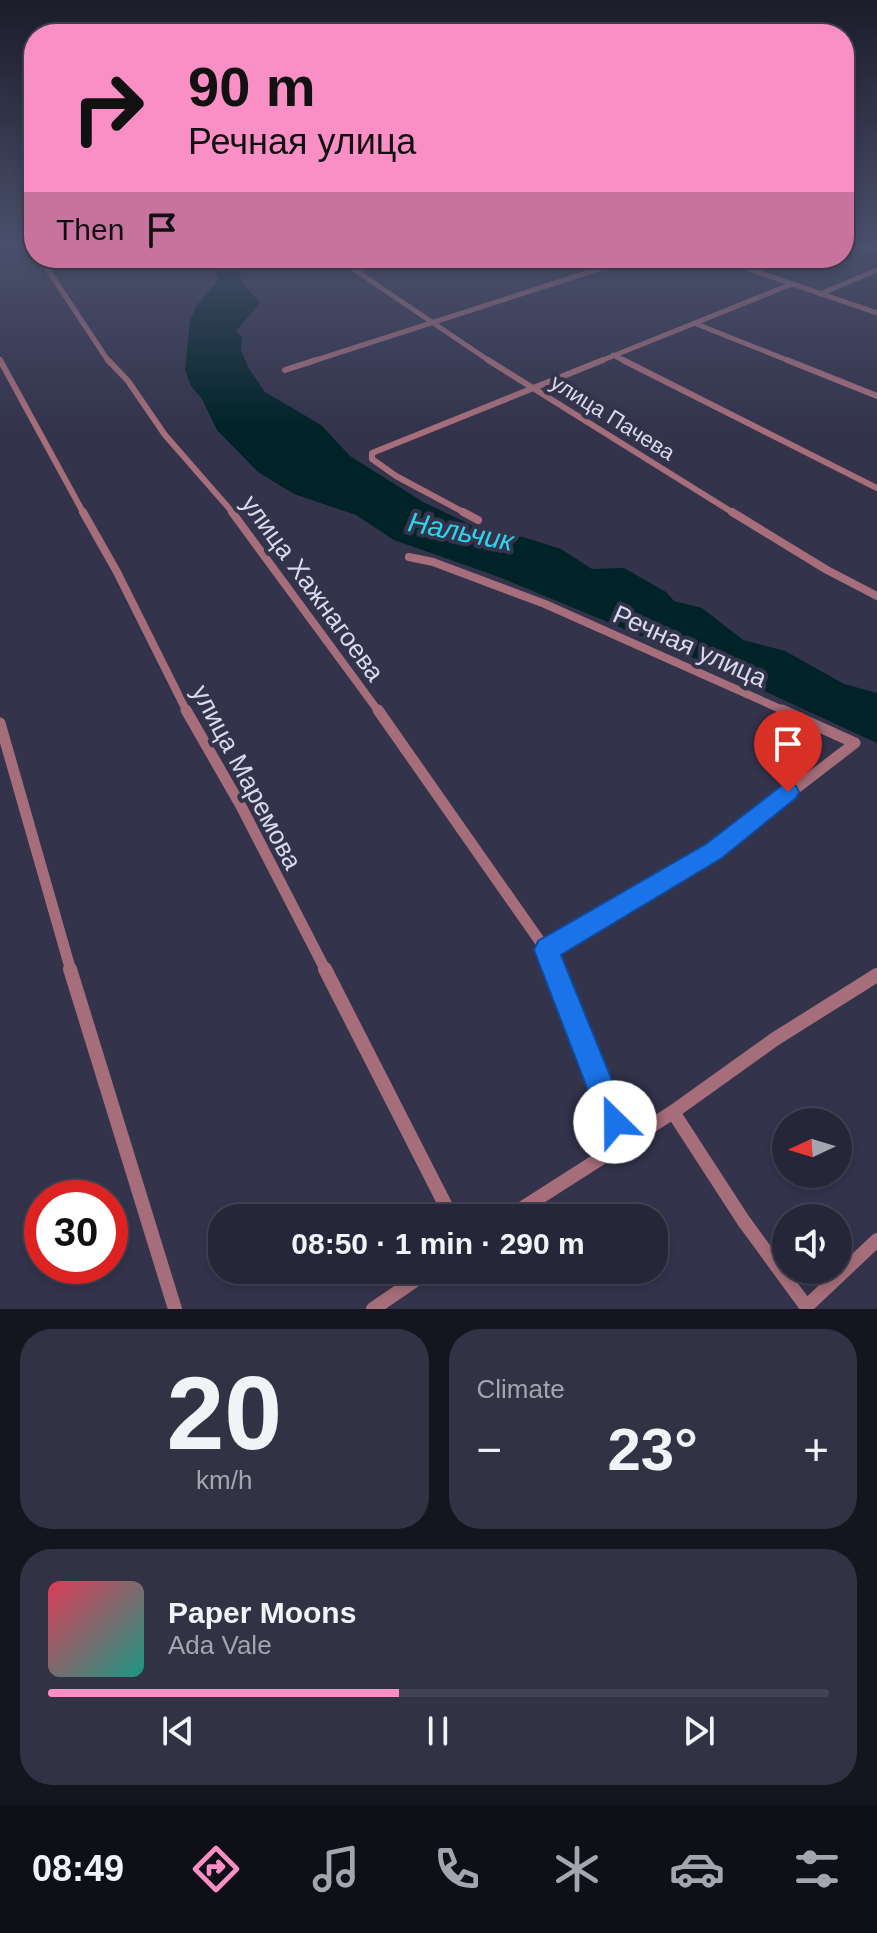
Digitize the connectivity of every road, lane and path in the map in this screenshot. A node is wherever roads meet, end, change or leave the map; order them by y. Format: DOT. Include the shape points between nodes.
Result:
graph roads {
  1 [pos="72,306"];
  2 [pos="405,306"];
  3 [pos="482,306"];
  4 [pos="737,306"];
  5 [pos="856,306"];
  6 [pos="877,313"];
  7 [pos="429,323"];
  8 [pos="694,323"];
  9 [pos="613,355"];
  10 [pos="0,360"];
  11 [pos="285,370"];
  12 [pos="531,387"];
  13 [pos="877,396"];
  14 [pos="877,488"];
  15 [pos="478,520"];
  16 [pos="409,557"];
  17 [pos="877,596"];
  18 [pos="0,723"];
  19 [pos="546,950"];
  20 [pos="877,975"];
  21 [pos="673,1112"];
  22 [pos="624,1144"];
  23 [pos="445,1204"];
  24 [pos="529,1204"];
  25 [pos="877,1240"];
  26 [pos="410,1284"];
  27 [pos="807,1308"];
  28 [pos="175,1309"];
  29 [pos="373,1309"];
  1 -- 19 [label="street, улица Хажнагоева" via="113,368 230,508 324,634"];
  2 -- 7 [label="street, улица Пачева"];
  3 -- 7 [label="street"];
  4 -- 8 [label="street"];
  5 -- 6 [label="street"];
  7 -- 11 [label="street"];
  7 -- 12 [label="street, улица Пачева"];
  8 -- 9 [label="street"];
  8 -- 13 [label="street"];
  9 -- 12 [label="street"];
  9 -- 14 [label="street"];
  10 -- 23 [label="street, улица Маремова" via="241,806"];
  12 -- 15 [label="street" via="372,453 372,459 396,476"];
  12 -- 17 [label="street, улица Пачева"];
  16 -- 19 [label="street, Речная улица" via="545,604 855,743 714,851"];
  18 -- 28 [label="street" via="45,889"];
  19 -- 22 [label="street"];
  20 -- 21 [label="street"];
  21 -- 22 [label="street"];
  21 -- 27 [label="street"];
  22 -- 24 [label="street"];
  25 -- 27 [label="street"];
  26 -- 29 [label="street"];
}
